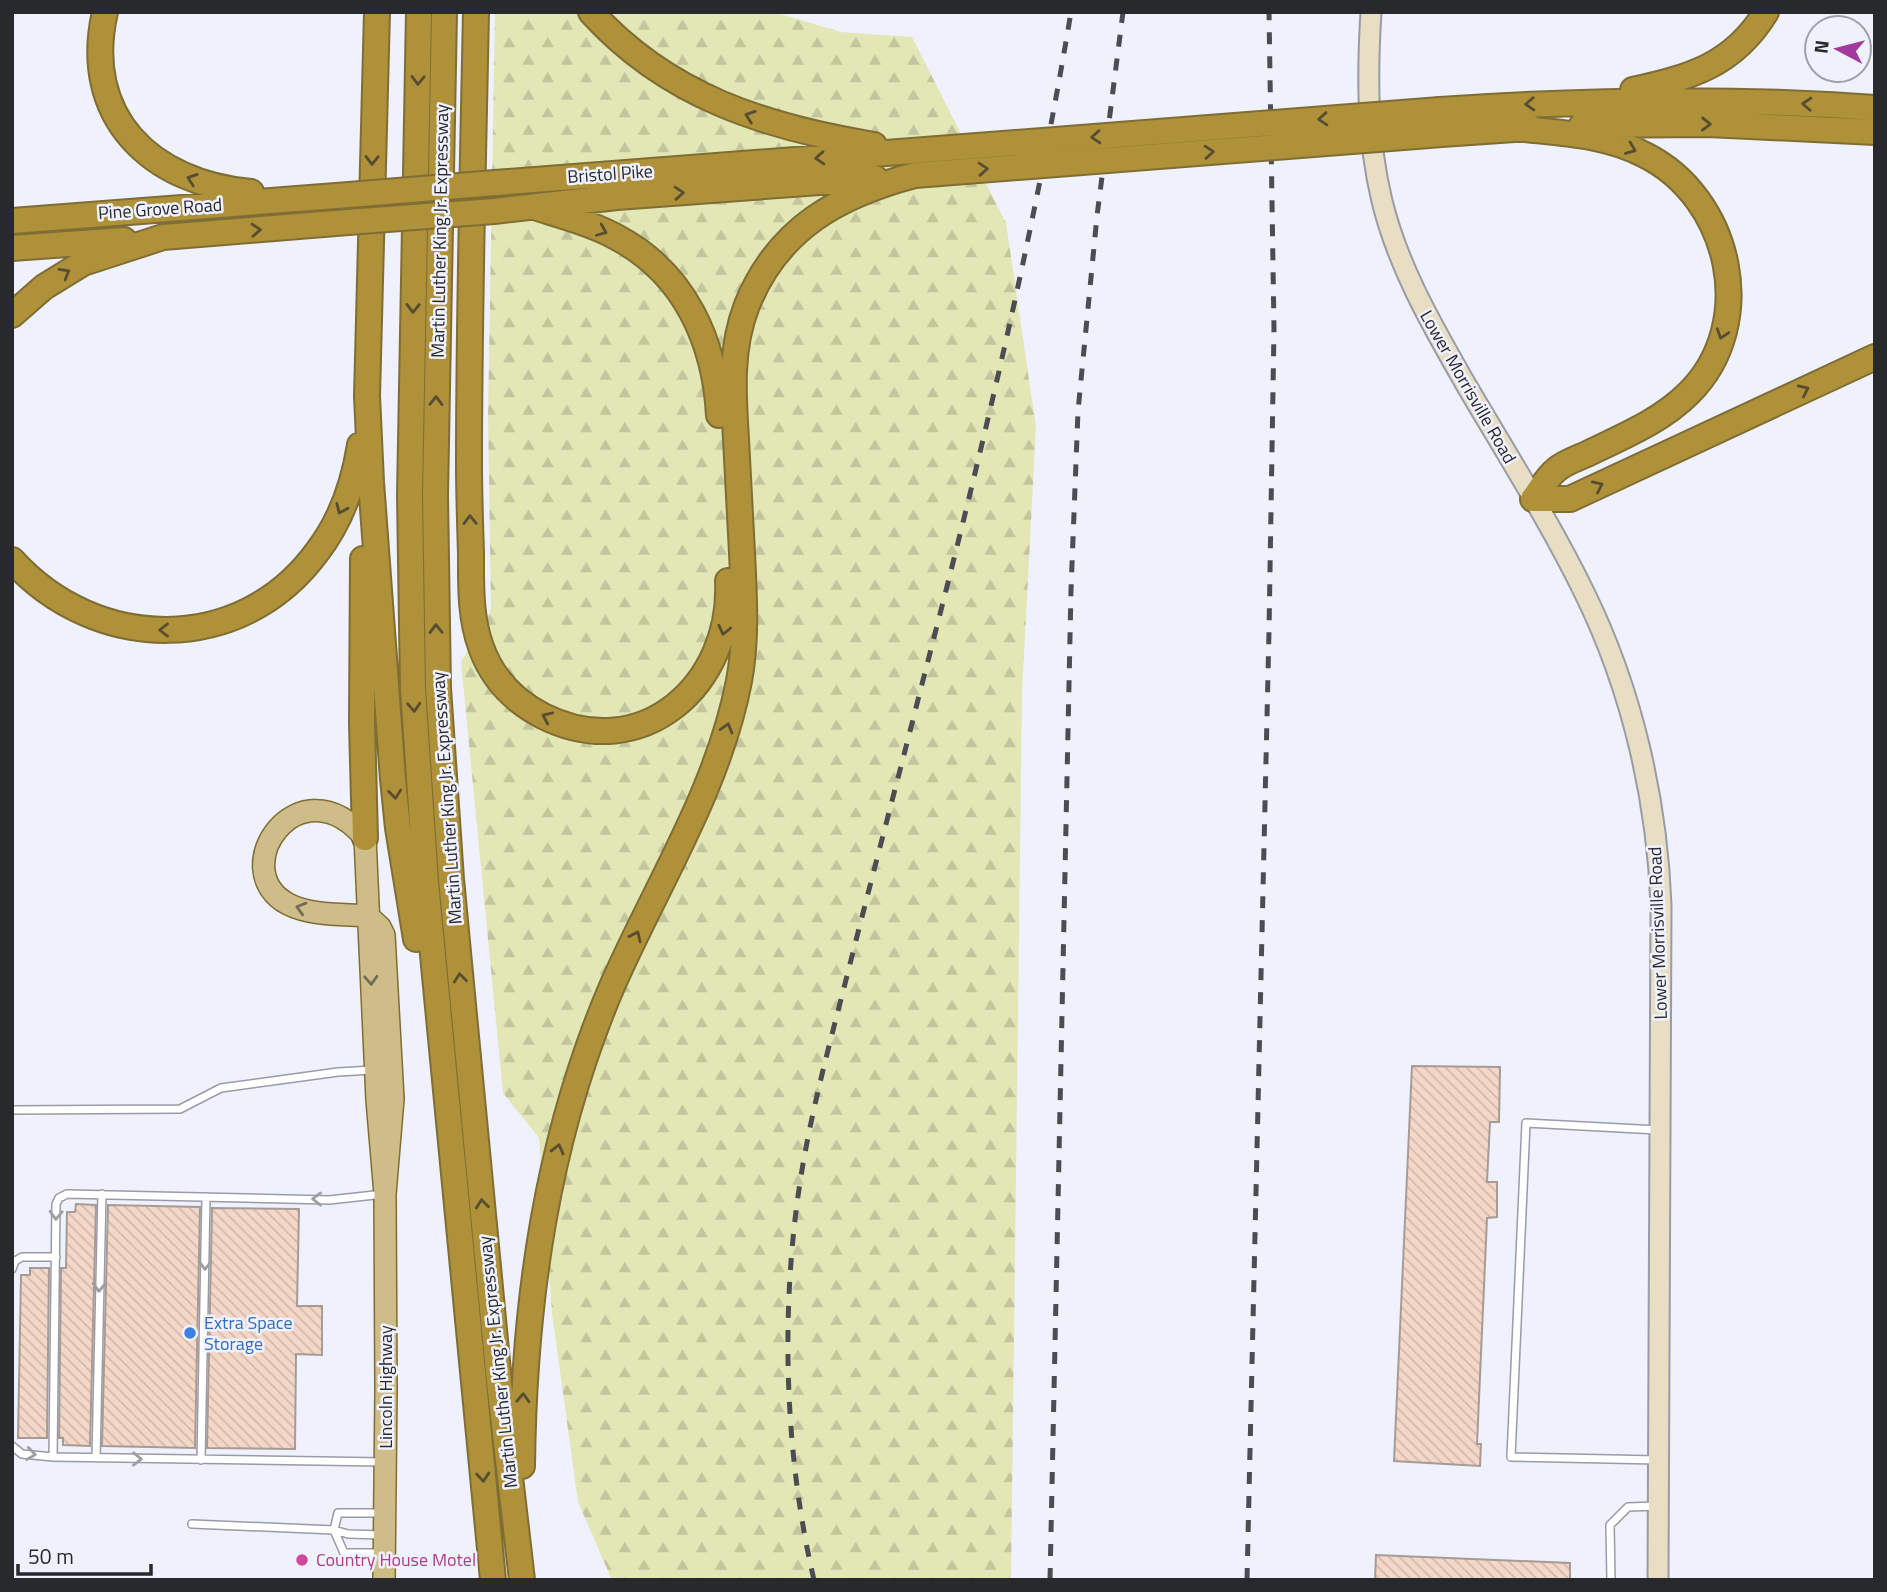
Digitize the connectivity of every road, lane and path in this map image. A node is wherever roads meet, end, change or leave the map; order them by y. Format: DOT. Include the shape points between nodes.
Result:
graph roads {
  1 [pos="104,12"];
  2 [pos="365,12"];
  3 [pos="377,12"];
  4 [pos="419,12"];
  5 [pos="444,12"];
  6 [pos="476,12"];
  7 [pos="591,12"];
  8 [pos="1371,12"];
  9 [pos="1766,12"];
  10 [pos="374,67"];
  11 [pos="1580,102"];
  12 [pos="1875,108"];
  13 [pos="1441,122"];
  14 [pos="1516,128"];
  15 [pos="1875,132"];
  16 [pos="914,163"];
  17 [pos="308,198"];
  18 [pos="538,208"];
  19 [pos="12,221"];
  20 [pos="163,237"];
  21 [pos="12,248"];
  22 [pos="12,316"];
  23 [pos="1875,357"];
  24 [pos="367,396"];
  25 [pos="371,482"];
  26 [pos="1532,499"];
  27 [pos="12,560"];
  28 [pos="365,838"];
  29 [pos="369,916"];
  30 [pos="376,1070"];
  31 [pos="12,1110"];
  32 [pos="449,1126"];
  33 [pos="1660,1130"];
  34 [pos="102,1194"];
  35 [pos="384,1194"];
  36 [pos="206,1197"];
  37 [pos="55,1257"];
  38 [pos="12,1269"];
  39 [pos="12,1446"];
  40 [pos="53,1457"];
  41 [pos="96,1458"];
  42 [pos="201,1460"];
  43 [pos="1659,1460"];
  44 [pos="386,1462"];
  45 [pos="1659,1506"];
  46 [pos="386,1513"];
  47 [pos="192,1524"];
  48 [pos="334,1530"];
  49 [pos="385,1544"];
  50 [pos="521,1572"];
  51 [pos="384,1580"];
  52 [pos="493,1580"];
  53 [pos="1611,1580"];
  54 [pos="1658,1580"];
  17 -- 1 [label="highway, one-way" via="244,192 197,181 144,152 119,124 104,91 99,55"];
  2 -- 10 [label="highway"];
  3 -- 10 [label="highway"];
  4 -- 32 [label="highway, Martin Luther King Jr. Expressway, one-way" via="410,591 418,784"];
  50 -- 5 [label="highway, Martin Luther King Jr. Expressway, one-way" via="452,893 438,688 435,495"];
  18 -- 6 [label="highway, one-way" via="617,237 655,263 696,318 716,380 728,592 723,634 706,673 686,696 647,722 614,729 564,724 520,702 496,678 476,631 471,596 469,411"];
  16 -- 7 [label="highway, one-way" via="724,107 649,64"];
  8 -- 26 [label="street, Lower Morrisville Road" via="1370,130 1387,218 1424,309"];
  9 -- 11 [label="highway" via="1744,41 1704,70"];
  10 -- 24 [label="highway, one-way"];
  12 -- 11 [label="highway, one-way" via="1708,100"];
  11 -- 13 [label="highway, one-way"];
  13 -- 14 [label="highway"];
  13 -- 16 [label="highway, bridge"];
  14 -- 15 [label="highway, one-way" via="1708,124"];
  14 -- 26 [label="highway, one-way" via="1608,141 1660,163 1688,187 1709,215 1728,274 1728,306 1721,337 1709,367 1690,392 1649,423 1556,469"];
  16 -- 17 [label="highway, Bristol Pike, one-way, bridge" via="495,183"];
  18 -- 16 [label="highway, one-way"];
  50 -- 16 [label="highway, one-way" via="526,1348 535,1266 558,1151 578,1079 614,982 718,760 740,676 744,592 733,376 740,323 757,283 794,234 830,207"];
  17 -- 19 [label="highway, Pine Grove Road"];
  20 -- 18 [label="highway, one-way, bridge"];
  20 -- 21 [label="highway, Pine Grove Road"];
  22 -- 20 [label="highway, one-way" via="44,287 83,263"];
  26 -- 23 [label="highway, one-way" via="1570,499"];
  24 -- 25 [label="highway"];
  24 -- 27 [label="highway, one-way" via="356,468 332,529 296,577 248,611 184,629 121,625 59,600"];
  25 -- 28 [label="highway" via="363,538"];
  25 -- 32 [label="highway, one-way" via="398,828"];
  26 -- 33 [label="street, Lower Morrisville Road" via="1571,566 1608,646 1629,706 1646,782 1660,877"];
  28 -- 29 [label="main road, Lincoln Highway"];
  29 -- 28 [label="main road, one-way" via="315,912 287,904 270,885 264,862 276,830 307,811 344,818"];
  29 -- 30 [label="main road, Lincoln Highway, one-way"];
  29 -- 35 [label="main road, Lincoln Highway" via="380,927 386,944 393,1099"];
  30 -- 31 [label="lane" via="221,1088 180,1109"];
  30 -- 35 [label="main road, Lincoln Highway"];
  32 -- 52 [label="highway, Martin Luther King Jr. Expressway, one-way"];
  33 -- 43 [label="street, Lower Morrisville Road"];
  33 -- 43 [label="lane" via="1526,1123 1511,1457"];
  34 -- 36 [label="lane"];
  34 -- 37 [label="lane, one-way" via="59,1198"];
  34 -- 41 [label="lane, one-way"];
  35 -- 36 [label="lane, one-way" via="329,1200"];
  35 -- 44 [label="main road, Lincoln Highway"];
  36 -- 42 [label="lane, one-way"];
  37 -- 38 [label="lane" via="22,1257"];
  37 -- 40 [label="lane"];
  39 -- 40 [label="lane, one-way" via="22,1454"];
  40 -- 41 [label="lane"];
  41 -- 42 [label="lane, one-way"];
  42 -- 44 [label="lane"];
  43 -- 45 [label="street, Lower Morrisville Road"];
  44 -- 46 [label="main road, Lincoln Highway"];
  45 -- 53 [label="lane" via="1628,1507 1611,1525"];
  45 -- 54 [label="street, Lower Morrisville Road"];
  46 -- 48 [label="lane" via="338,1513"];
  46 -- 49 [label="main road, Lincoln Highway"];
  47 -- 48 [label="lane"];
  48 -- 49 [label="lane"];
  48 -- 49 [label="lane" via="344,1553"];
  49 -- 51 [label="main road, Lincoln Highway"];
}
